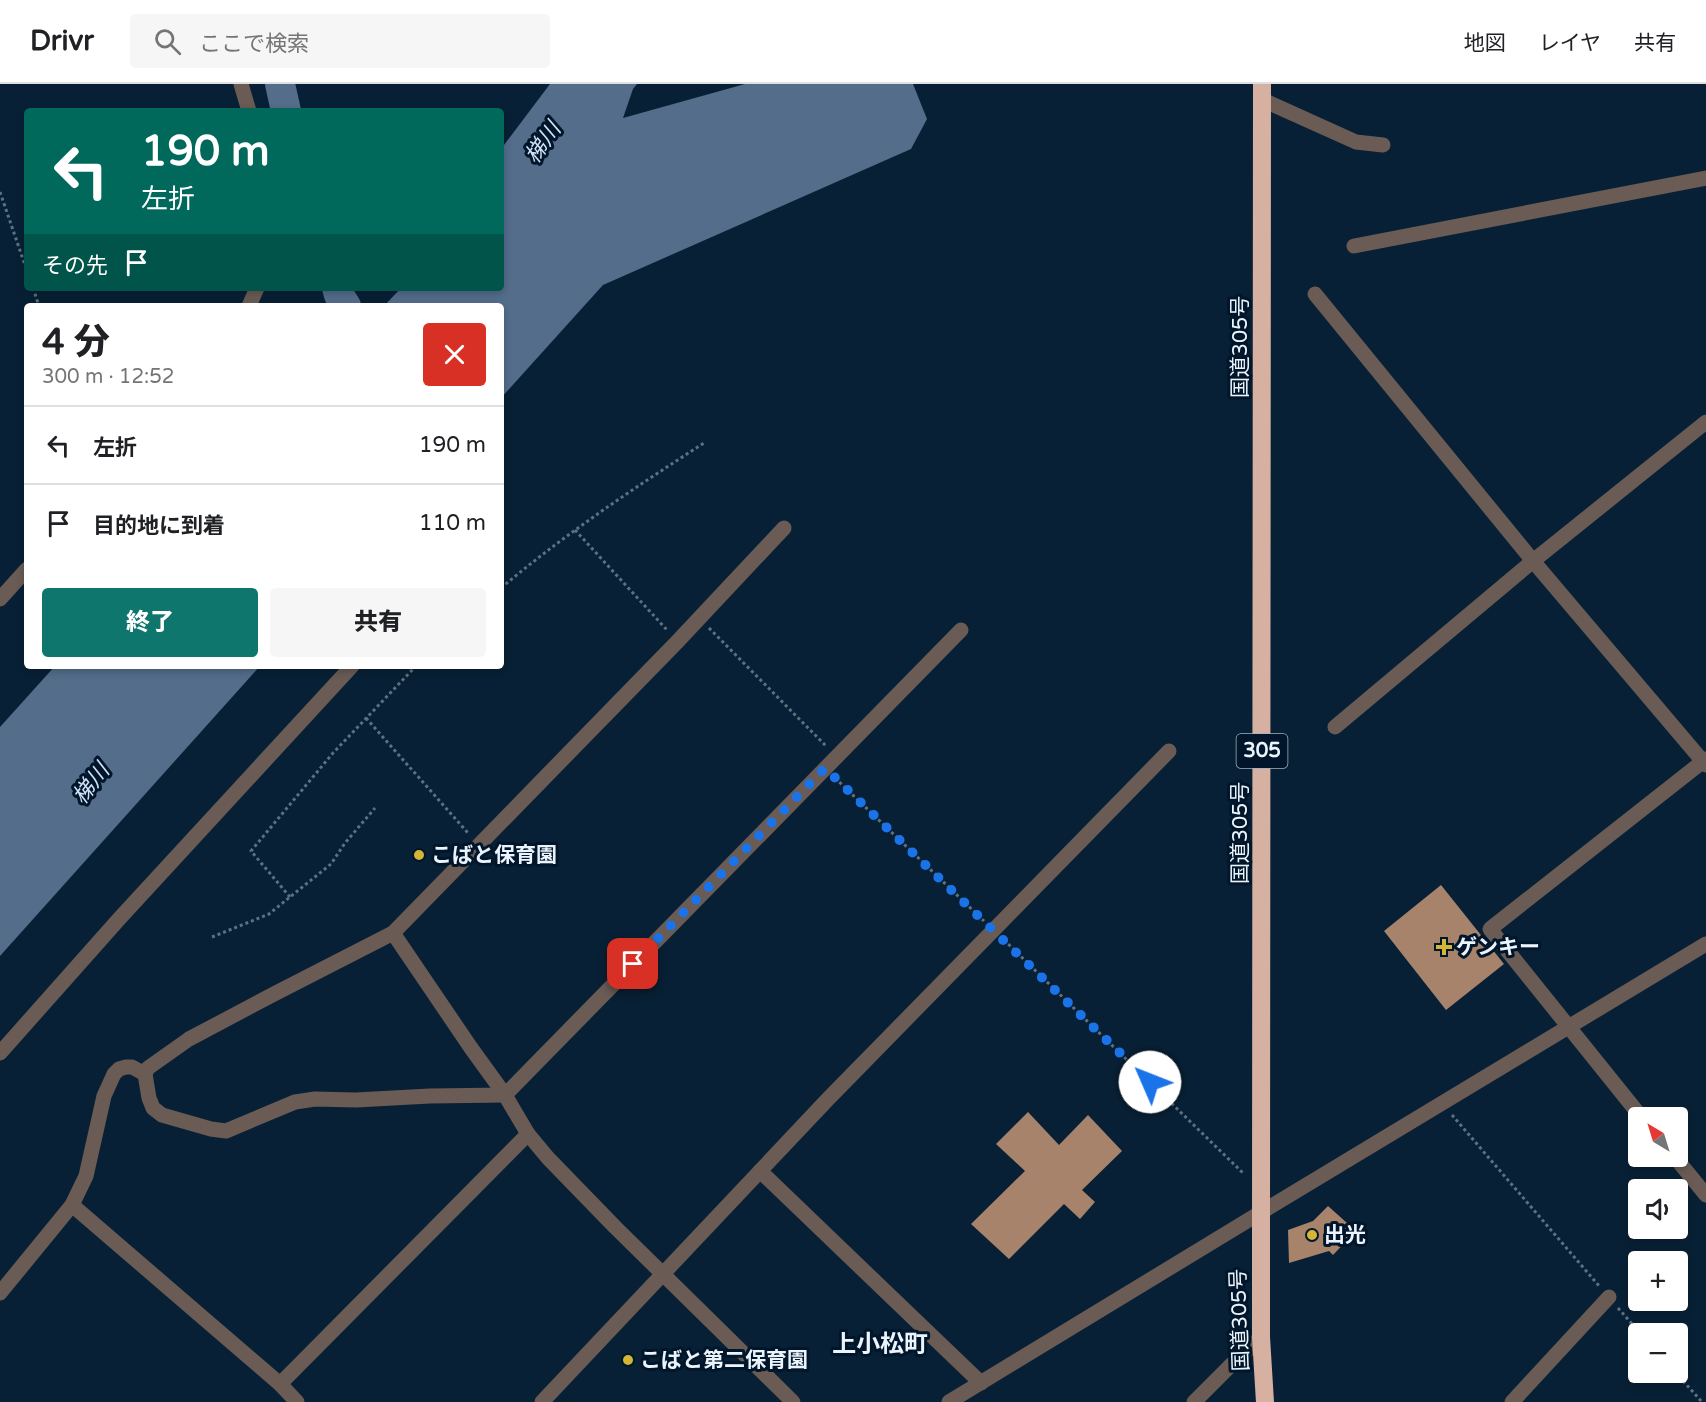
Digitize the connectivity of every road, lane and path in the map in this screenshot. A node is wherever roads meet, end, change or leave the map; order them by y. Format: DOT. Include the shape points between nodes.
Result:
graph roads {
  1 [pos="242,84"];
  2 [pos="1262,90"];
  3 [pos="248,108"];
  4 [pos="1383,145"];
  5 [pos="1706,178"];
  6 [pos="0,192"];
  7 [pos="1354,246"];
  8 [pos="24,262"];
  9 [pos="1315,294"];
  10 [pos="1706,422"];
  11 [pos="704,443"];
  12 [pos="784,528"];
  13 [pos="574,530"];
  14 [pos="1533,561"];
  15 [pos="24,572"];
  16 [pos="504,586"];
  17 [pos="0,599"];
  18 [pos="699,618"];
  19 [pos="961,630"];
  20 [pos="677,642"];
  21 [pos="349,669"];
  22 [pos="413,669"];
  23 [pos="366,718"];
  24 [pos="1335,727"];
  25 [pos="1169,751"];
  26 [pos="837,757"];
  27 [pos="1705,761"];
  28 [pos="825,768"];
  29 [pos="375,808"];
  30 [pos="479,846"];
  31 [pos="290,897"];
  32 [pos="994,931"];
  33 [pos="393,933"];
  34 [pos="212,937"];
  35 [pos="1706,944"];
  36 [pos="1568,1026"];
  37 [pos="0,1053"];
  38 [pos="145,1074"];
  39 [pos="505,1095"];
  40 [pos="1441,1102"];
  41 [pos="1633,1107"];
  42 [pos="528,1134"];
  43 [pos="1683,1167"];
  44 [pos="760,1171"];
  45 [pos="1262,1185"];
  46 [pos="1706,1195"];
  47 [pos="72,1205"];
  48 [pos="1261,1214"];
  49 [pos="662,1273"];
  50 [pos="0,1293"];
  51 [pos="1609,1297"];
  52 [pos="1631,1323"];
  53 [pos="1261,1337"];
  54 [pos="981,1383"];
  55 [pos="1685,1383"];
  56 [pos="280,1384"];
  57 [pos="1268,1399"];
  58 [pos="297,1402"];
  59 [pos="542,1402"];
  60 [pos="793,1402"];
  61 [pos="949,1402"];
  62 [pos="1194,1402"];
  63 [pos="1512,1402"];
  64 [pos="1702,1402"];
  1 -- 3 [label="street"];
  2 -- 4 [label="street" via="1356,142"];
  2 -- 45 [label="highway, 国道305号 / 305"];
  5 -- 7 [label="street"];
  6 -- 8 [label="path"];
  9 -- 14 [label="street"];
  10 -- 14 [label="street"];
  11 -- 13 [label="path"];
  12 -- 18 [label="street"];
  13 -- 16 [label="path"];
  13 -- 20 [label="path"];
  14 -- 24 [label="street"];
  14 -- 27 [label="street"];
  15 -- 17 [label="street"];
  18 -- 20 [label="street"];
  18 -- 26 [label="path"];
  19 -- 26 [label="street"];
  20 -- 30 [label="street"];
  21 -- 37 [label="street"];
  22 -- 23 [label="path"];
  23 -- 30 [label="path"];
  23 -- 31 [label="path" via="250,851"];
  25 -- 32 [label="street"];
  26 -- 28 [label="street"];
  27 -- 36 [label="street" via="1490,929"];
  28 -- 32 [label="path"];
  28 -- 39 [label="street"];
  29 -- 31 [label="path" via="331,864"];
  30 -- 33 [label="street"];
  31 -- 34 [label="path" via="269,914"];
  32 -- 44 [label="street"];
  32 -- 45 [label="path" via="1245,1175"];
  33 -- 38 [label="street" via="189,1039"];
  33 -- 39 [label="street"];
  35 -- 36 [label="street"];
  36 -- 40 [label="street"];
  36 -- 41 [label="street"];
  38 -- 39 [label="street" via="153,1108 162,1115 226,1131 295,1102 315,1099"];
  38 -- 47 [label="street" via="126,1067 114,1074 104,1096 86,1176"];
  39 -- 42 [label="street"];
  40 -- 48 [label="street"];
  40 -- 51 [label="path"];
  42 -- 49 [label="street" via="575,1188"];
  42 -- 56 [label="street"];
  43 -- 46 [label="street"];
  44 -- 49 [label="street"];
  44 -- 54 [label="street"];
  45 -- 48 [label="highway, 国道305号 / 305"];
  47 -- 50 [label="street"];
  47 -- 56 [label="street"];
  48 -- 53 [label="highway, 国道305号 / 305"];
  48 -- 54 [label="street"];
  49 -- 59 [label="street"];
  49 -- 60 [label="street"];
  51 -- 52 [label="path"];
  51 -- 63 [label="street"];
  53 -- 57 [label="highway, 国道305号 / 305"];
  53 -- 62 [label="street"];
  54 -- 61 [label="street"];
  55 -- 64 [label="path"];
  56 -- 58 [label="street"];
}
